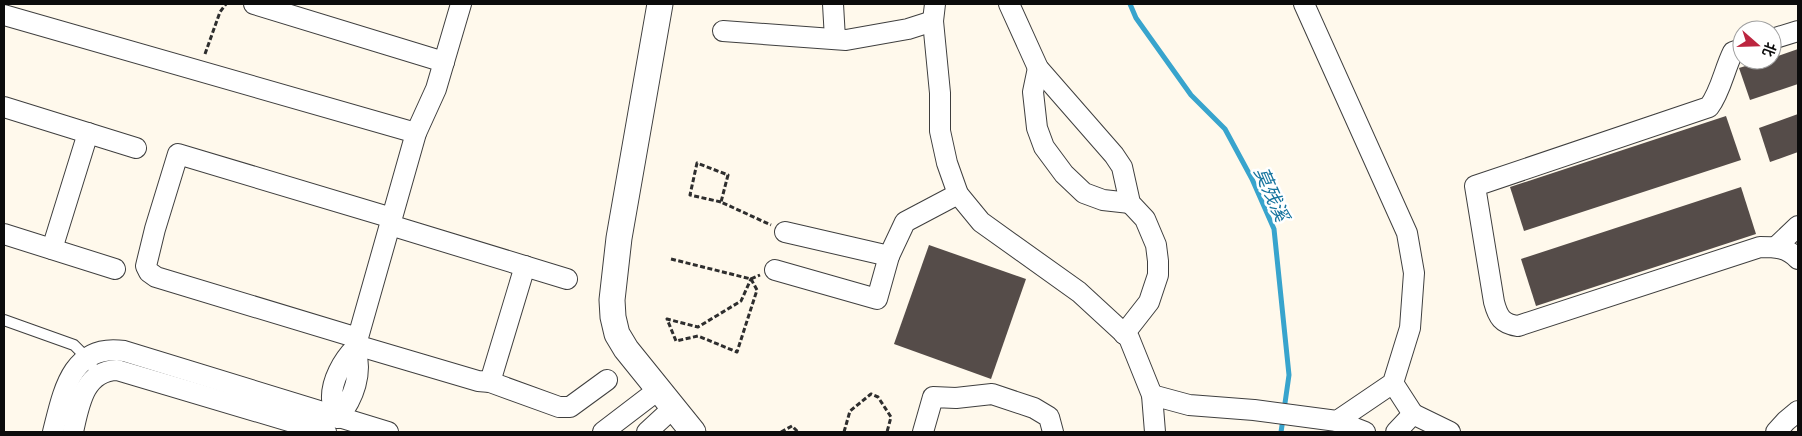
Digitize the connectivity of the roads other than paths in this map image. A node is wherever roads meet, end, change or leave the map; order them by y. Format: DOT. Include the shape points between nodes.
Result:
graph roads {
  1 [pos="254,4"];
  2 [pos="461,4"];
  3 [pos="660,4"];
  4 [pos="833,4"];
  5 [pos="1009,4"];
  6 [pos="1304,4"];
  7 [pos="934,12"];
  8 [pos="4,15"];
  9 [pos="723,31"];
  10 [pos="1798,31"];
  11 [pos="1782,36"];
  12 [pos="835,39"];
  13 [pos="1732,54"];
  14 [pos="444,62"];
  15 [pos="1038,68"];
  16 [pos="4,106"];
  17 [pos="88,133"];
  18 [pos="416,133"];
  19 [pos="136,148"];
  20 [pos="958,194"];
  21 [pos="1130,203"];
  22 [pos="391,221"];
  23 [pos="1798,226"];
  24 [pos="785,232"];
  25 [pos="4,234"];
  26 [pos="1777,246"];
  27 [pos="52,249"];
  28 [pos="889,256"];
  29 [pos="1798,259"];
  30 [pos="525,266"];
  31 [pos="115,269"];
  32 [pos="775,270"];
  33 [pos="567,279"];
  34 [pos="4,320"];
  35 [pos="1124,334"];
  36 [pos="356,344"];
  37 [pos="87,358"];
  38 [pos="98,376"];
  39 [pos="606,380"];
  40 [pos="490,382"];
  41 [pos="1392,383"];
  42 [pos="1152,395"];
  43 [pos="666,399"];
  44 [pos="1798,411"];
  45 [pos="1413,414"];
  46 [pos="1337,421"];
  47 [pos="333,427"];
  48 [pos="53,432"];
  49 [pos="73,432"];
  50 [pos="388,432"];
  51 [pos="603,432"];
  52 [pos="647,432"];
  53 [pos="693,432"];
  54 [pos="923,432"];
  55 [pos="1053,432"];
  56 [pos="1155,432"];
  57 [pos="1365,432"];
  58 [pos="1396,432"];
  59 [pos="1450,432"];
  60 [pos="1776,432"];
  1 -- 14 [label="street"];
  2 -- 14 [label="street"];
  3 -- 43 [label="street" via="619,238 612,300 617,334"];
  4 -- 12 [label="street"];
  5 -- 15 [label="street"];
  6 -- 41 [label="street" via="1407,233 1414,273 1410,328"];
  7 -- 12 [label="street" via="890,32"];
  7 -- 20 [label="street" via="940,132"];
  8 -- 18 [label="street"];
  9 -- 12 [label="street"];
  10 -- 11 [label="street"];
  13 -- 26 [label="street" via="1717,97 1709,107 1475,186 1494,302 1501,320 1518,326 1760,247"];
  14 -- 18 [label="street" via="431,103"];
  15 -- 21 [label="street" via="1114,155 1122,167"];
  15 -- 21 [label="street" via="1033,92 1036,128 1044,147 1064,174 1084,193 1103,200"];
  16 -- 17 [label="street"];
  17 -- 19 [label="street"];
  17 -- 27 [label="street"];
  18 -- 22 [label="street"];
  20 -- 28 [label="street" via="905,222"];
  20 -- 35 [label="street" via="981,222 1079,292"];
  21 -- 35 [label="street" via="1145,219 1156,245 1158,274 1149,302"];
  22 -- 30 [label="street"];
  22 -- 36 [label="street"];
  22 -- 36 [label="street" via="178,154 155,229 146,266 156,277"];
  23 -- 26 [label="street"];
  24 -- 28 [label="street"];
  25 -- 27 [label="street"];
  26 -- 29 [label="street"];
  27 -- 31 [label="street"];
  28 -- 32 [label="street" via="877,300"];
  30 -- 33 [label="street"];
  30 -- 40 [label="street"];
  34 -- 37 [label="lane" via="74,346"];
  35 -- 42 [label="street" via="1129,338"];
  36 -- 40 [label="street"];
  36 -- 47 [label="street" via="358,363 354,388 348,405"];
  37 -- 38 [label="lane"];
  37 -- 47 [label="street" via="103,351 124,351"];
  37 -- 48 [label="street" via="77,366 63,392"];
  38 -- 47 [label="street" via="108,370 128,372"];
  38 -- 49 [label="street" via="85,389"];
  39 -- 40 [label="street" via="570,407 559,407"];
  41 -- 45 [label="street"];
  41 -- 46 [label="street"];
  42 -- 46 [label="street" via="1189,405"];
  42 -- 56 [label="street"];
  43 -- 51 [label="street"];
  43 -- 52 [label="street"];
  43 -- 53 [label="street"];
  44 -- 60 [label="street"];
  45 -- 58 [label="street"];
  45 -- 59 [label="street"];
  46 -- 57 [label="street"];
  47 -- 50 [label="street"];
  54 -- 55 [label="street" via="933,397 992,394 1034,408 1049,417"];
}
